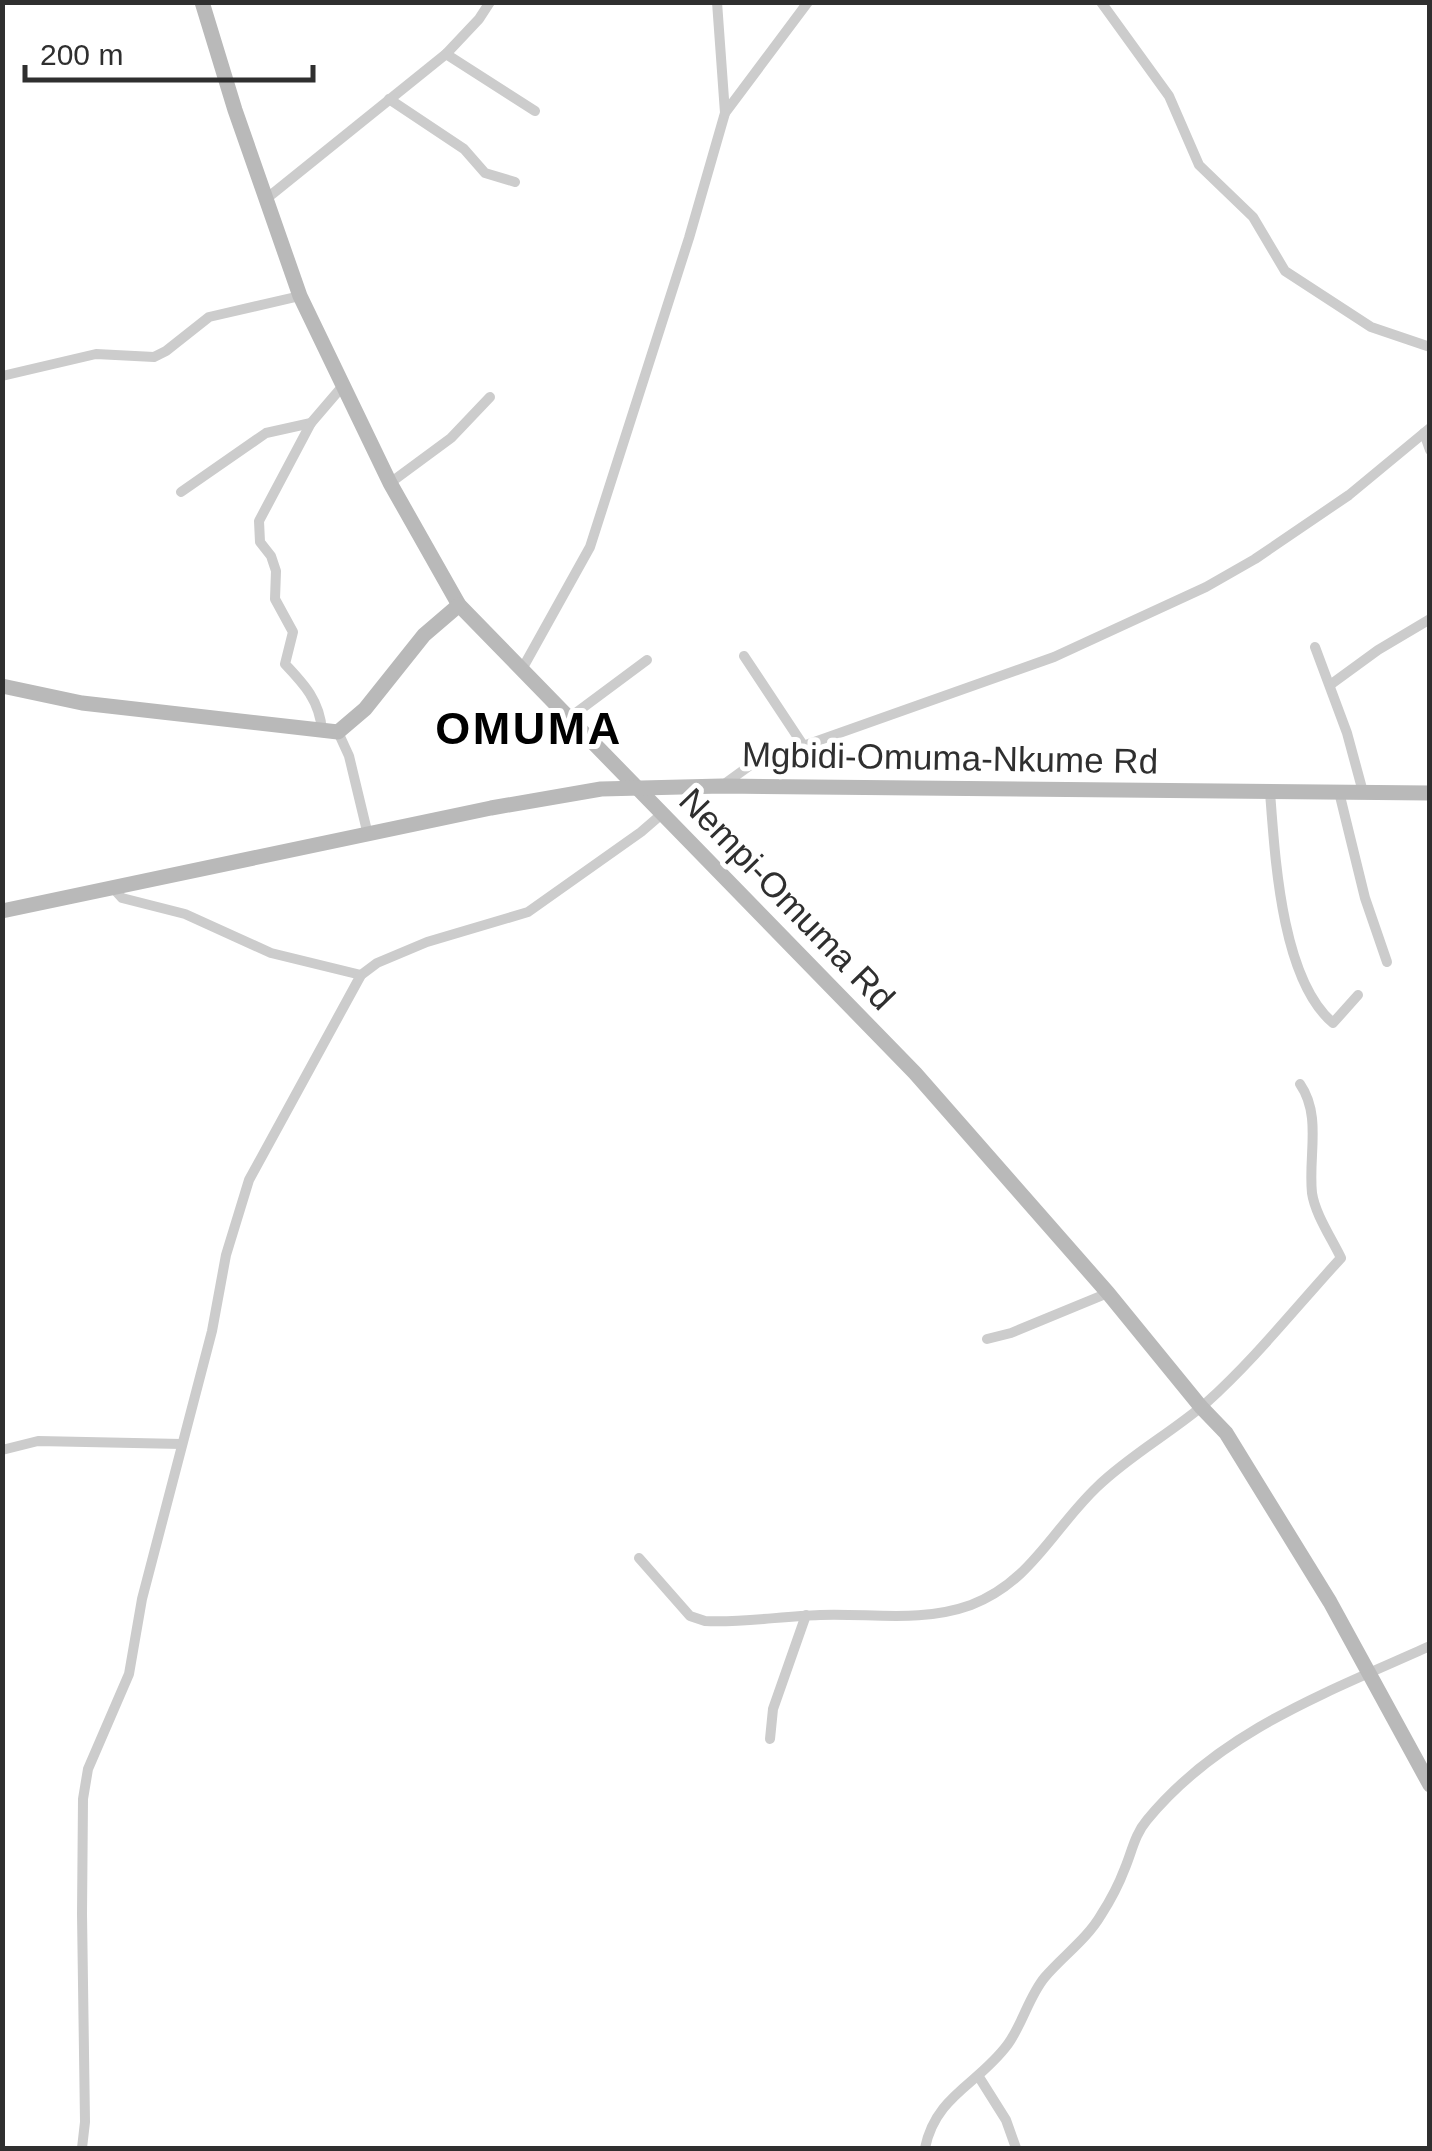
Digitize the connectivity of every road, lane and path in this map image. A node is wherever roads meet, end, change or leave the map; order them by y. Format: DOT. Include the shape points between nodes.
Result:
graph roads {
  1 [pos="202,2"];
  2 [pos="490,2"];
  3 [pos="716,2"];
  4 [pos="808,2"];
  5 [pos="1101,2"];
  6 [pos="446,54"];
  7 [pos="389,100"];
  8 [pos="535,111"];
  9 [pos="725,113"];
  10 [pos="514,182"];
  11 [pos="266,198"];
  12 [pos="300,296"];
  13 [pos="1430,347"];
  14 [pos="2,376"];
  15 [pos="342,388"];
  16 [pos="490,396"];
  17 [pos="311,423"];
  18 [pos="1427,431"];
  19 [pos="1430,450"];
  20 [pos="390,483"];
  21 [pos="181,492"];
  22 [pos="459,605"];
  23 [pos="1430,619"];
  24 [pos="1316,647"];
  25 [pos="744,656"];
  26 [pos="647,660"];
  27 [pos="522,671"];
  28 [pos="2,686"];
  29 [pos="1330,686"];
  30 [pos="569,718"];
  31 [pos="330,732"];
  32 [pos="803,745"];
  33 [pos="722,786"];
  34 [pos="636,788"];
  35 [pos="1270,792"];
  36 [pos="1339,792"];
  37 [pos="1363,792"];
  38 [pos="1430,793"];
  39 [pos="663,813"];
  40 [pos="368,835"];
  41 [pos="112,888"];
  42 [pos="2,911"];
  43 [pos="1387,962"];
  44 [pos="361,975"];
  45 [pos="1358,995"];
  46 [pos="1300,1084"];
  47 [pos="1108,1292"];
  48 [pos="987,1339"];
  49 [pos="1201,1407"];
  50 [pos="182,1444"];
  51 [pos="2,1450"];
  52 [pos="639,1558"];
  53 [pos="806,1615"];
  54 [pos="1430,1646"];
  55 [pos="1369,1674"];
  56 [pos="770,1739"];
  57 [pos="1430,1785"];
  58 [pos="980,2077"];
  59 [pos="82,2148"];
  60 [pos="925,2148"];
  61 [pos="1016,2148"];
  1 -- 11 [label="street, Nempi-Omuma Rd"];
  2 -- 6 [label="street"];
  3 -- 9 [label="street"];
  4 -- 9 [label="street"];
  5 -- 13 [label="street" via="1169,96 1200,165 1254,218 1285,271 1371,327"];
  6 -- 7 [label="street"];
  6 -- 8 [label="street"];
  7 -- 10 [label="street" via="464,149 485,173"];
  7 -- 11 [label="street"];
  9 -- 27 [label="street" via="590,547"];
  11 -- 12 [label="street, Nempi-Omuma Rd"];
  12 -- 14 [label="street" via="209,318 154,357 96,354"];
  12 -- 15 [label="street, Nempi-Omuma Rd"];
  15 -- 17 [label="street"];
  15 -- 20 [label="street, Nempi-Omuma Rd"];
  16 -- 20 [label="street" via="451,438"];
  17 -- 21 [label="street" via="266,434"];
  17 -- 31 [label="street" via="258,534 276,572 275,599 293,632 285,664 302,679"];
  18 -- 19 [label="street"];
  18 -- 32 [label="street" via="1350,495 1206,587 1054,656"];
  20 -- 22 [label="street, Nempi-Omuma Rd"];
  22 -- 27 [label="street, Nempi-Omuma Rd"];
  22 -- 31 [label="street" via="424,635 365,709"];
  23 -- 29 [label="street"];
  24 -- 29 [label="street"];
  25 -- 32 [label="street"];
  26 -- 30 [label="street"];
  27 -- 30 [label="street, Nempi-Omuma Rd"];
  28 -- 31 [label="street" via="82,703"];
  29 -- 37 [label="street"];
  30 -- 34 [label="street, Nempi-Omuma Rd"];
  31 -- 40 [label="street" via="350,756"];
  32 -- 33 [label="street" via="752,764"];
  33 -- 34 [label="street, Mgbidi-Omuma-Nkume Rd"];
  33 -- 35 [label="street, Mgbidi-Omuma-Nkume Rd"];
  34 -- 39 [label="street, Nempi-Omuma Rd"];
  34 -- 40 [label="street, Mgbidi-Omuma-Nkume Rd" via="553,797"];
  35 -- 36 [label="street, Mgbidi-Omuma-Nkume Rd"];
  35 -- 45 [label="street" via="1279,900 1296,962 1332,1022"];
  36 -- 37 [label="street, Mgbidi-Omuma-Nkume Rd"];
  36 -- 43 [label="street"];
  37 -- 38 [label="street, Mgbidi-Omuma-Nkume Rd"];
  39 -- 44 [label="street" via="528,912 427,942"];
  39 -- 47 [label="street, Nempi-Omuma Rd" via="915,1073"];
  40 -- 41 [label="street, Mgbidi-Omuma-Nkume Rd"];
  41 -- 42 [label="street, Mgbidi-Omuma-Nkume Rd"];
  41 -- 44 [label="street" via="122,898 184,914 271,953"];
  44 -- 50 [label="street" via="250,1180"];
  46 -- 49 [label="street" via="1310,1097 1312,1198 1341,1258 1239,1374"];
  47 -- 48 [label="street"];
  47 -- 49 [label="street, Nempi-Omuma Rd"];
  49 -- 53 [label="street" via="1104,1480 1008,1588 937,1615"];
  49 -- 55 [label="street, Nempi-Omuma Rd" via="1226,1433"];
  50 -- 51 [label="street" via="38,1440"];
  50 -- 59 [label="street" via="129,1674 88,1769"];
  52 -- 53 [label="street" via="690,1616 726,1622"];
  53 -- 56 [label="street" via="772,1709"];
  54 -- 55 [label="street"];
  55 -- 57 [label="street, Nempi-Omuma Rd"];
  55 -- 58 [label="street" via="1269,1719 1172,1792 1144,1822 1095,1924 1042,1981 1008,2044"];
  58 -- 60 [label="street" via="948,2099"];
  58 -- 61 [label="street"];
}
